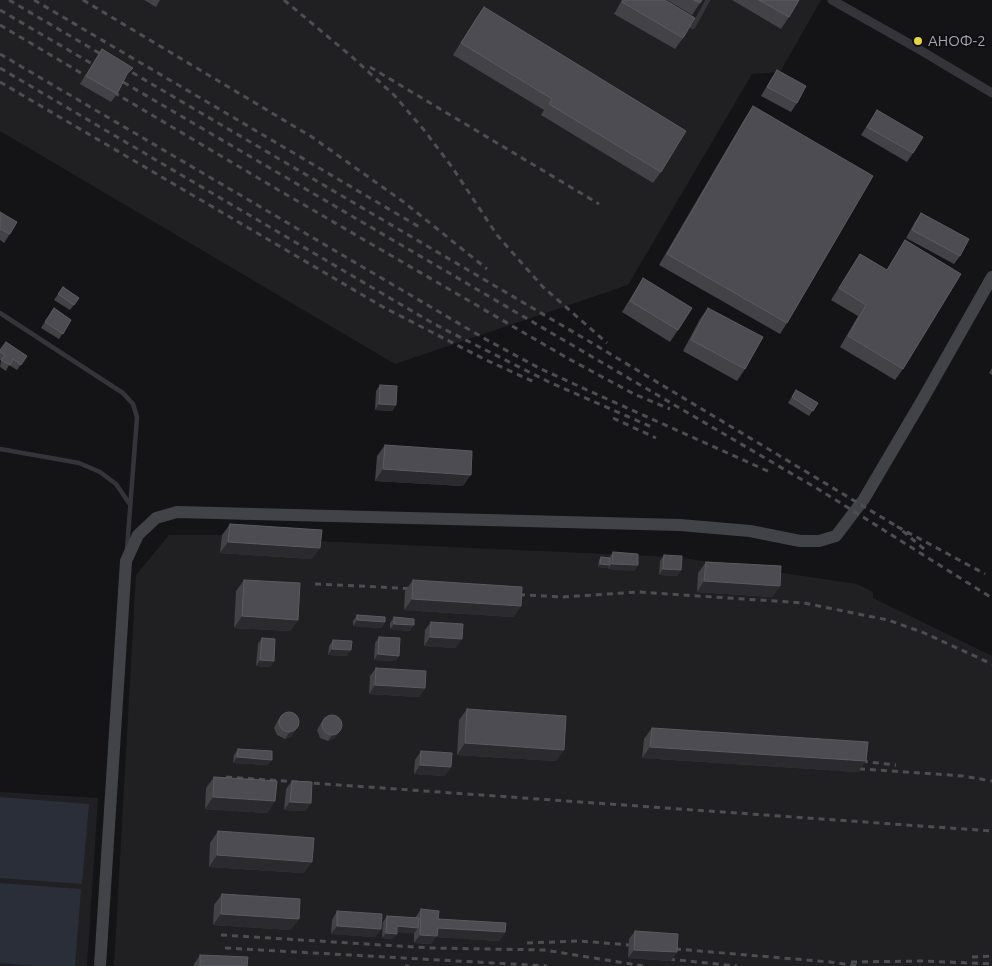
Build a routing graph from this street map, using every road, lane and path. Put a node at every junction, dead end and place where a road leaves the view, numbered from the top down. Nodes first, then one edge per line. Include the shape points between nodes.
1 (708, 0) edge
2 (832, 0) edge
3 (677, 18) edge
4 (992, 93) edge
5 (992, 277) edge
6 (0, 314) edge
7 (0, 449) edge
8 (129, 504) junction
9 (126, 561) junction
10 (100, 966) edge

1 - 3 lane via 693,27
2 - 4 street
5 - 9 street via 864,498 836,536 819,541 800,541 750,530 680,524 177,512 156,518 138,535
6 - 8 lane via 123,393 133,404 137,417
7 - 8 lane via 80,463 116,484
8 - 9 lane
9 - 10 street

